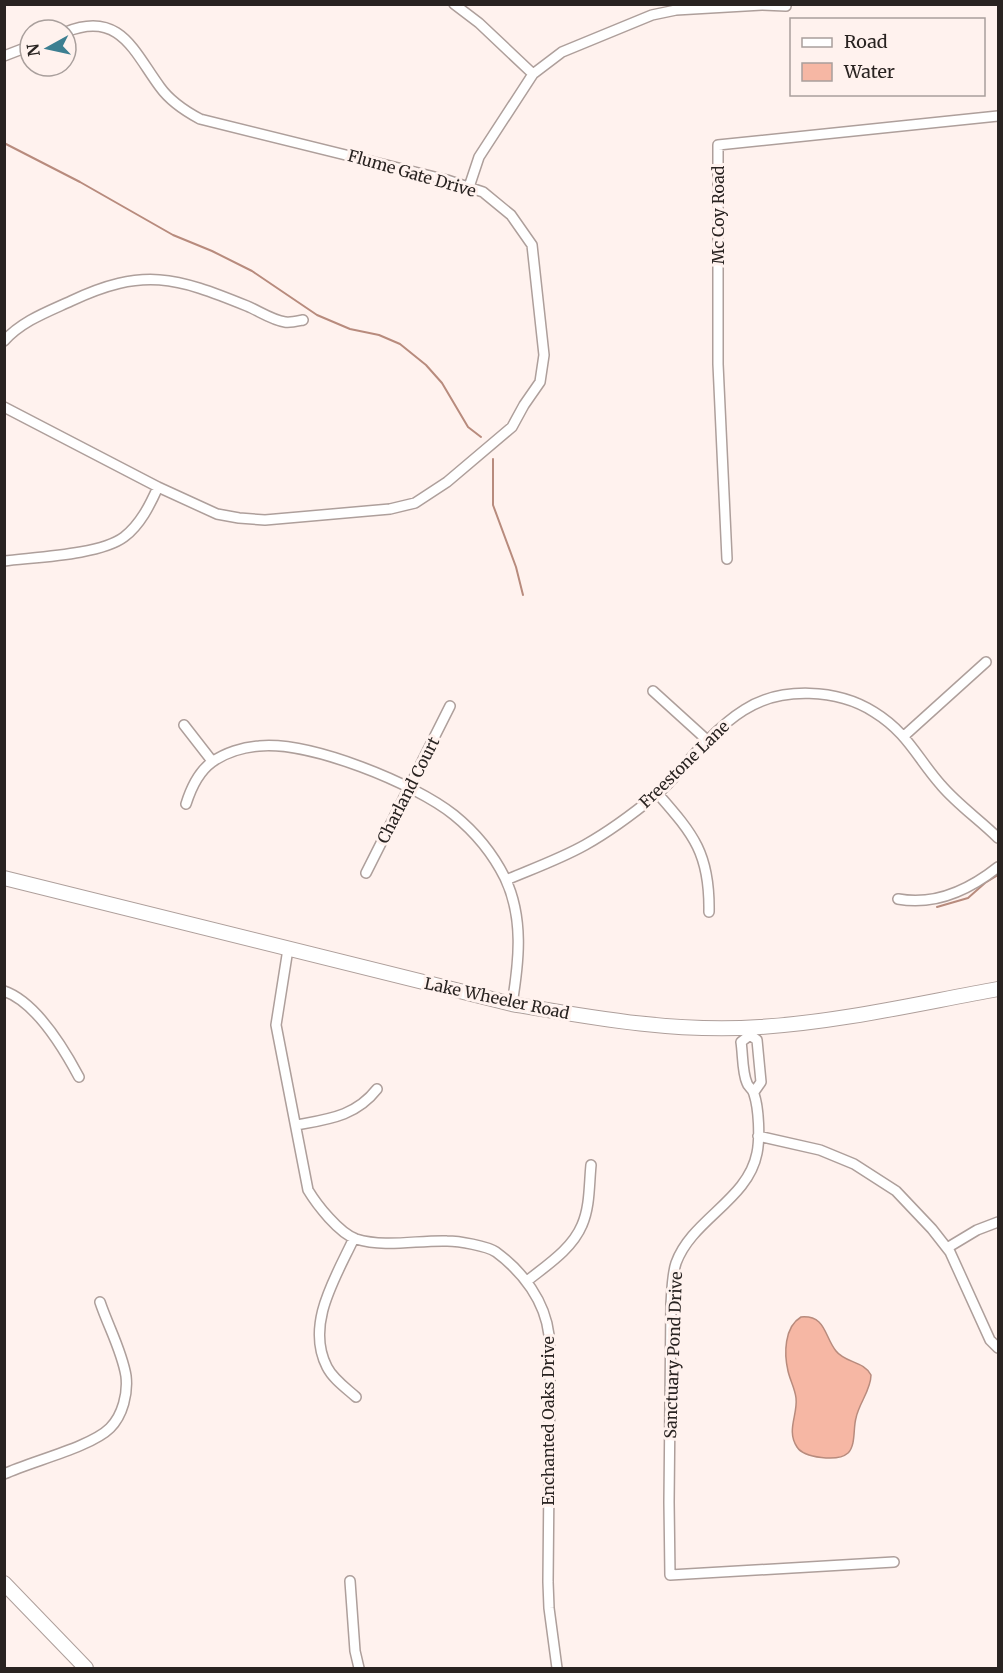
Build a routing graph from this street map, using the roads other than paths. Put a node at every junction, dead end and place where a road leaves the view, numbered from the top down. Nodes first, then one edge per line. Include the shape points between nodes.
1 (454, 4) edge
2 (786, 6) dead end
3 (78, 27) edge
4 (533, 74) junction
5 (999, 116) edge
6 (469, 188) junction
7 (303, 320) dead end
8 (4, 341) edge
9 (4, 407) edge
10 (158, 487) junction
11 (727, 559) dead end
12 (4, 561) edge
13 (986, 662) dead end
14 (654, 691) dead end
15 (450, 706) dead end
16 (184, 725) dead end
17 (904, 736) junction
18 (707, 740) junction
19 (212, 761) junction
20 (410, 787) junction
21 (658, 794) junction
22 (186, 804) dead end
23 (999, 838) edge
24 (999, 867) edge
25 (366, 873) dead end
26 (4, 878) edge
27 (506, 880) junction
28 (898, 899) dead end
29 (709, 912) dead end
30 (288, 949) junction
31 (999, 989) edge
32 (4, 991) edge
33 (512, 1004) junction
34 (749, 1031) junction
35 (79, 1077) dead end
36 (377, 1089) dead end
37 (754, 1092) junction
38 (297, 1125) junction
39 (758, 1136) junction
40 (591, 1165) dead end
41 (999, 1222) edge
42 (354, 1238) junction
43 (947, 1248) junction
44 (527, 1281) junction
45 (100, 1302) dead end
46 (999, 1348) edge
47 (356, 1397) dead end
48 (4, 1473) edge
49 (894, 1562) dead end
50 (350, 1581) dead end
51 (4, 1584) edge
52 (86, 1668) edge
53 (359, 1668) edge
54 (557, 1668) edge

1 - 4 street
2 - 4 street via 676,10 652,15 562,52
3 - 6 street, Flume Gate Drive via 105,28 123,36 161,88 180,108 200,119
4 - 6 street via 479,157
5 - 11 street, Mc Coy Road via 718,145 718,364
6 - 10 street, Flume Gate Drive via 483,192 511,215 532,245 544,355 540,382 512,427 447,482 415,503 390,509 239,519 217,514
7 - 8 street via 286,323 211,291 172,281 127,280 36,317
9 - 10 street, Flume Gate Drive
10 - 12 street via 148,509 123,537 103,547
13 - 17 street
14 - 18 street
15 - 20 street, Charland Court
16 - 19 street
17 - 18 street, Freestone Lane via 875,712 850,700 798,694 779,696 745,709
17 - 23 street, Freestone Lane via 941,785
18 - 21 street, Freestone Lane
19 - 20 street via 243,748 278,746 330,757
19 - 22 street via 197,779
20 - 25 street, Charland Court
20 - 27 street via 465,824
21 - 27 street, Freestone Lane via 584,846
21 - 29 street via 694,837 707,876
24 - 28 street via 954,894 912,902
26 - 30 street, Lake Wheeler Road
27 - 33 street via 519,937
30 - 33 street, Lake Wheeler Road
30 - 38 street via 276,1025
31 - 34 street, Lake Wheeler Road
32 - 35 street via 13,994 46,1025
33 - 34 street, Lake Wheeler Road via 658,1026
34 - 37 street, Sanctuary Pond Drive via 757,1040 761,1082
34 - 37 street, Sanctuary Pond Drive via 741,1042 746,1082
36 - 38 street via 368,1101 341,1116
37 - 39 street, Sanctuary Pond Drive
38 - 42 street via 308,1190 318,1207
39 - 43 street via 820,1150 854,1164 896,1191
39 - 49 street, Sanctuary Pond Drive via 757,1154 740,1188 690,1240 674,1271 670,1575
40 - 44 street via 582,1225 570,1244
41 - 43 street via 976,1230
42 - 44 street, Enchanted Oaks Drive via 384,1243 471,1244 495,1251
42 - 47 street via 319,1323 327,1367
43 - 46 street via 990,1340
44 - 54 street, Enchanted Oaks Drive via 543,1309 549,1334 548,1582
45 - 48 street via 126,1377 120,1413 110,1427 93,1439
50 - 53 street
51 - 52 street

